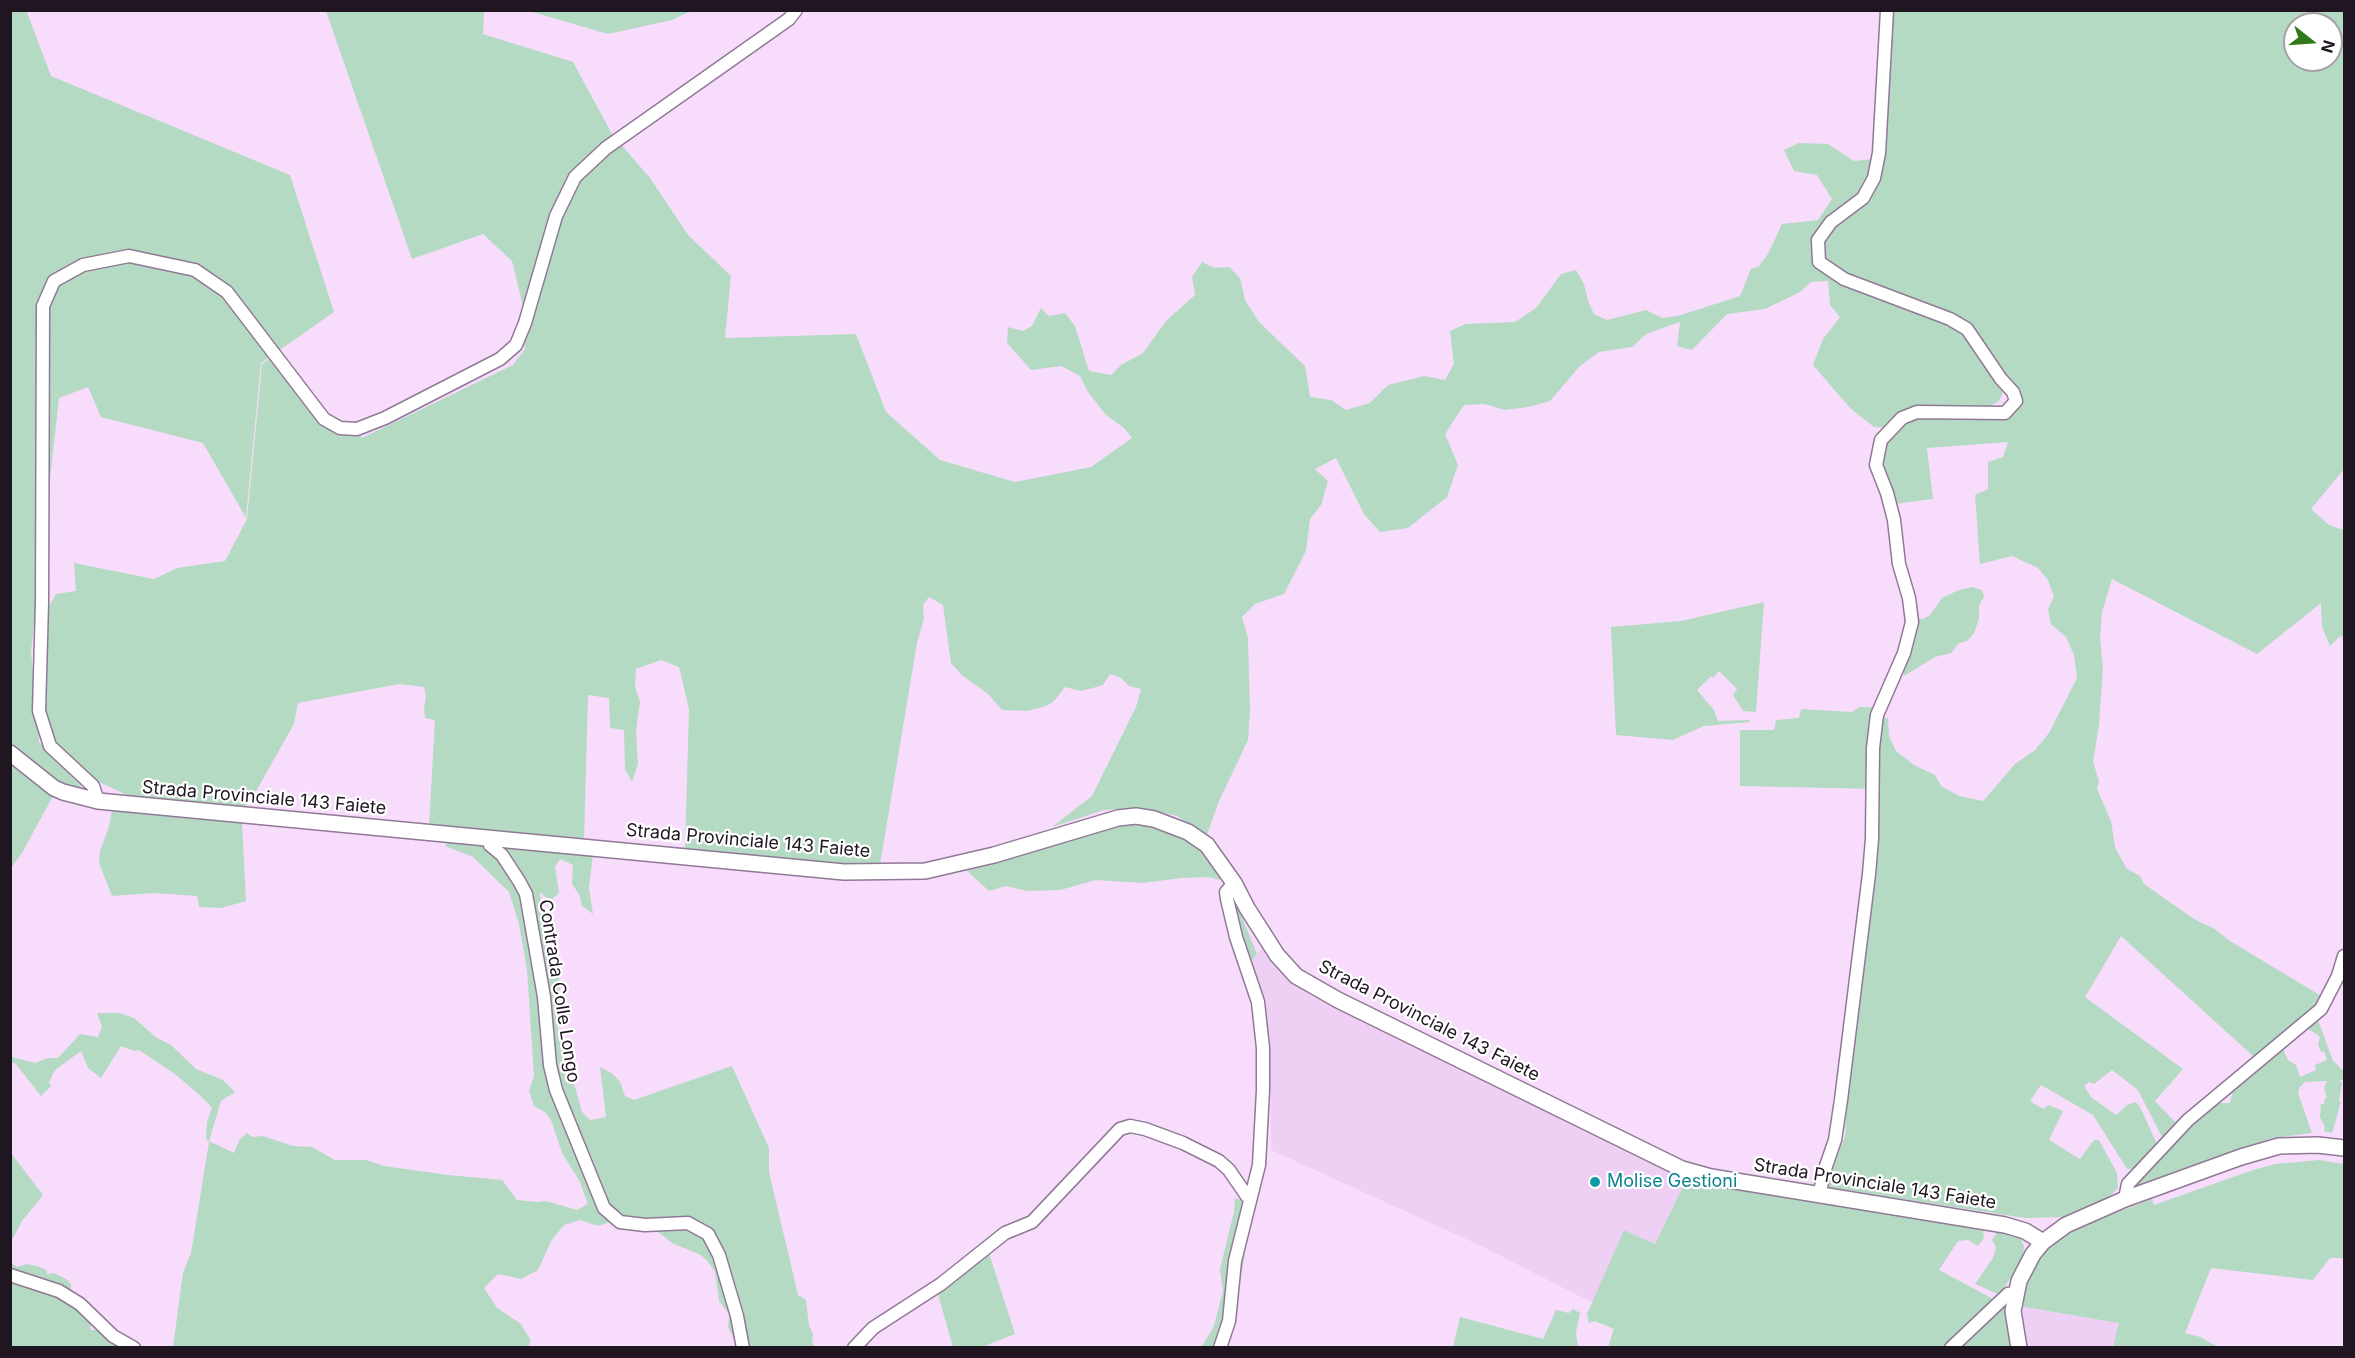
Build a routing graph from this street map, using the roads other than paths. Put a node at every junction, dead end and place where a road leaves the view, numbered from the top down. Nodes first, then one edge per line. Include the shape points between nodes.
1 (796, 10) edge
2 (1887, 10) edge
3 (10, 753) edge
4 (98, 801) junction
5 (488, 838) junction
6 (1234, 883) junction
7 (2344, 956) edge
8 (2344, 1148) edge
9 (1819, 1195) junction
10 (1250, 1199) junction
11 (2125, 1199) junction
12 (2043, 1242) junction
13 (10, 1275) edge
14 (2015, 1293) junction
15 (134, 1347) edge
16 (743, 1347) edge
17 (854, 1347) edge
18 (1220, 1347) edge
19 (1951, 1347) edge
20 (2019, 1347) edge

1 - 4 street via 789,19 606,148 575,177 556,216 516,345 500,359 357,429 340,428 324,419 227,292 195,270 129,256 83,264 54,281 43,306 39,711 50,746 93,786
2 - 9 street via 1879,153 1874,178 1863,198 1831,222 1818,240 1819,262 1844,279 1950,319 1966,330 2016,401 2005,412 1917,412 1902,418 1881,440 1876,465 1894,519 1912,622 1904,653 1876,716 1869,874 1835,1140
3 - 4 main road, Strada Provinciale 143 Faiete via 54,788
4 - 5 main road, Strada Provinciale 143 Faiete
5 - 6 main road, Strada Provinciale 143 Faiete via 844,872 926,872 1118,818 1145,817 1171,824 1207,845
5 - 16 street, Contrada Colle Longo via 525,894 556,1090 604,1208 620,1222 688,1223 708,1234 719,1255
6 - 9 main road, Strada Provinciale 143 Faiete via 1281,961 1296,976 1338,1000 1682,1169
6 - 10 street via 1226,892 1229,913 1258,1002 1263,1048 1261,1147
7 - 11 street via 2321,1009 2188,1120 2128,1184
8 - 11 main road via 2279,1146
9 - 12 main road, Strada Provinciale 143 Faiete via 2005,1226 2025,1231
10 - 17 street via 1219,1161 1145,1129 1120,1129 1032,1222 1005,1233 941,1284 873,1328
10 - 18 street via 1235,1260 1229,1321
11 - 12 main road via 2066,1225
12 - 14 main road via 2024,1270
13 - 15 street via 59,1291 80,1304 112,1336
14 - 19 street via 2008,1294
14 - 20 main road via 2014,1323

